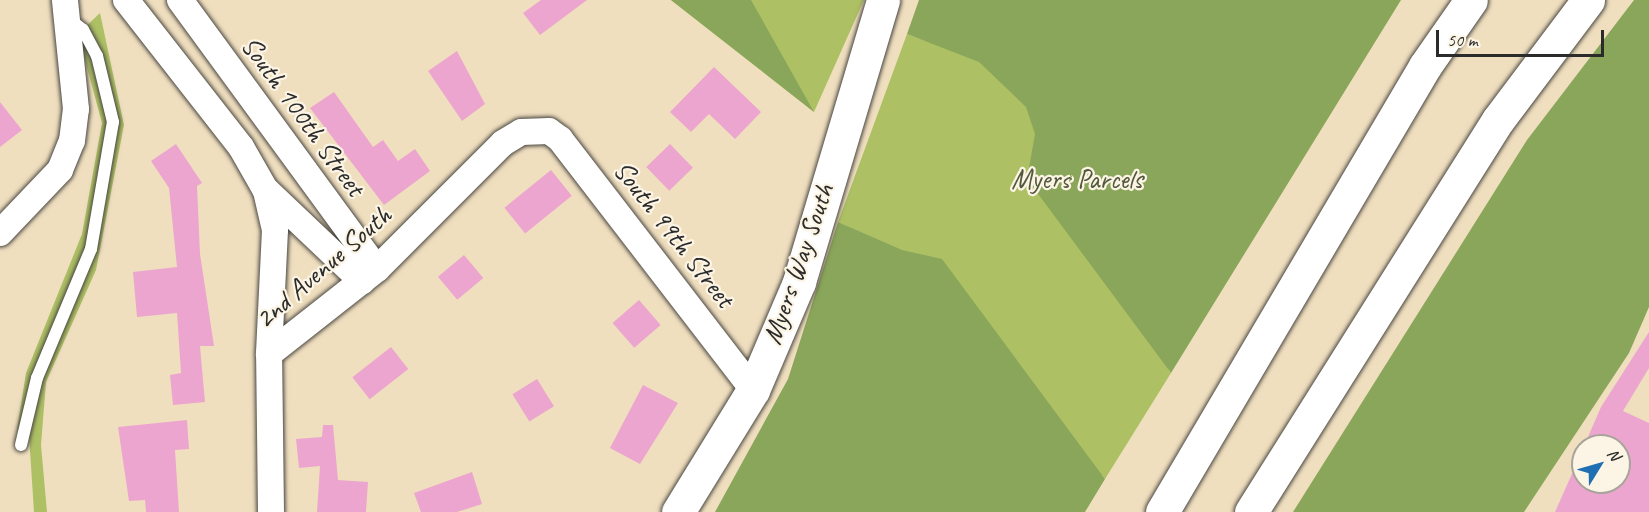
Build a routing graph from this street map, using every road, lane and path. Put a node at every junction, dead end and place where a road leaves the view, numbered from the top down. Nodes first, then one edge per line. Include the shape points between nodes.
1 (126, 0) edge
2 (180, 0) edge
3 (883, 0) edge
4 (1471, 0) edge
5 (1588, 0) edge
6 (66, 8) edge
7 (537, 130) joint
8 (265, 189) junction
9 (0, 233) edge
10 (369, 275) junction
11 (269, 354) junction
12 (753, 390) junction
13 (21, 445) dead end
14 (270, 512) edge
15 (678, 512) edge
16 (1162, 512) edge
17 (1251, 512) edge

1 - 8 street via 241,147
2 - 10 street, South 100th Street
3 - 12 main road, Myers Way South via 798,282
4 - 16 main road via 1425,66
5 - 17 main road via 1498,120
6 - 9 street via 76,109 72,141 55,176
6 - 13 lane via 97,56 113,122 91,249 37,378
7 - 10 street, 2nd Avenue South via 503,143
7 - 12 street, South 99th Street via 560,139
8 - 10 street
8 - 11 street via 275,230
10 - 11 street, 2nd Avenue South
11 - 14 street, 2nd Avenue South
12 - 15 main road, Myers Way South

